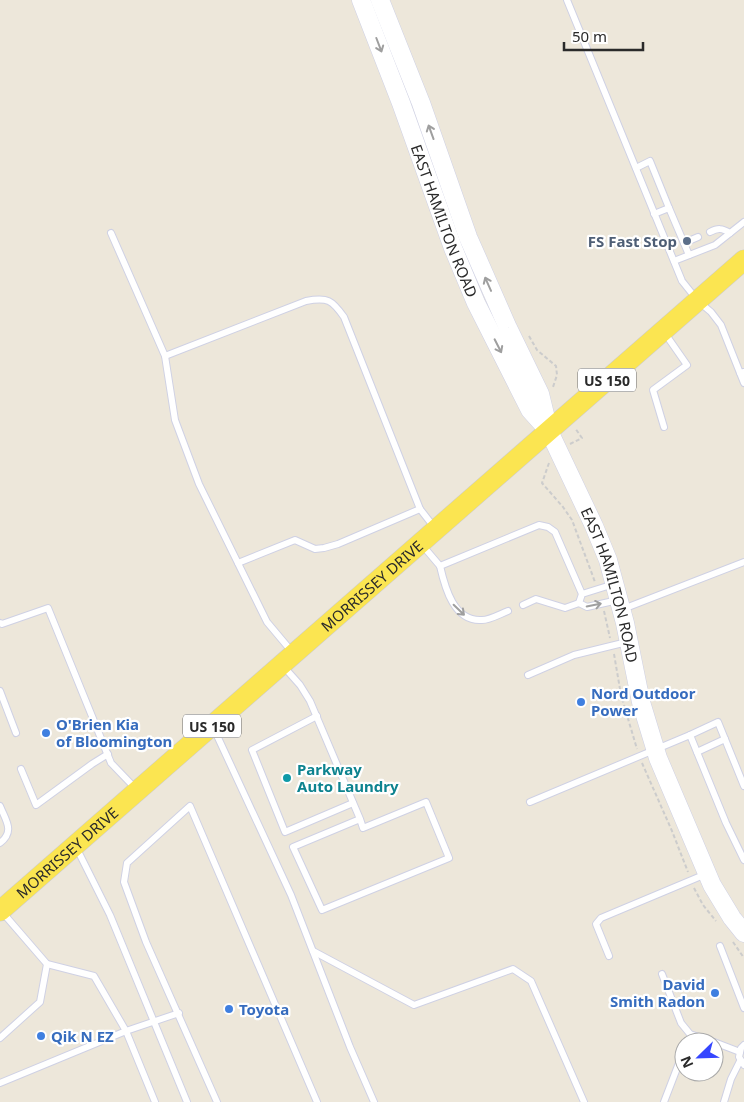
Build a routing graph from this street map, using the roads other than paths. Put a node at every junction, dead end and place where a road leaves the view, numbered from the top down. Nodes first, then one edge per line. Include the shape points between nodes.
1 (361, 0) edge
2 (380, 0) edge
3 (567, 0) edge
4 (636, 168) junction
5 (669, 208) junction
6 (654, 214) junction
7 (744, 222) edge
8 (710, 232) dead end
9 (111, 233) dead end
10 (730, 233) junction
11 (698, 237) dead end
12 (684, 243) junction
13 (689, 255) junction
14 (744, 260) edge
15 (674, 261) junction
16 (698, 301) junction
17 (663, 331) junction
18 (165, 356) junction
19 (742, 373) edge
20 (744, 383) edge
21 (664, 427) dead end
22 (549, 431) junction
23 (420, 508) junction
24 (436, 530) junction
25 (420, 543) junction
26 (744, 562) edge
27 (238, 563) junction
28 (440, 566) junction
29 (582, 594) junction
30 (619, 597) junction
31 (578, 603) junction
32 (523, 604) dead end
33 (508, 611) dead end
34 (1, 624) edge
35 (628, 642) junction
36 (288, 659) junction
37 (528, 675) dead end
38 (0, 691) edge
39 (317, 716) junction
40 (212, 725) junction
41 (16, 733) dead end
42 (690, 734) junction
43 (725, 740) junction
44 (655, 749) junction
45 (697, 752) junction
46 (108, 754) junction
47 (20, 769) dead end
48 (744, 786) edge
49 (137, 791) junction
50 (530, 802) dead end
51 (353, 803) junction
52 (0, 806) edge
53 (360, 818) junction
54 (0, 843) edge
55 (75, 845) junction
56 (744, 860) edge
57 (707, 874) junction
58 (0, 910) edge
59 (744, 933) edge
60 (720, 946) dead end
61 (313, 951) junction
62 (609, 956) dead end
63 (47, 964) junction
64 (662, 974) dead end
65 (744, 1008) edge
66 (179, 1013) junction
67 (154, 1022) junction
68 (126, 1031) junction
69 (688, 1032) edge
70 (0, 1038) edge
71 (744, 1045) edge
72 (724, 1046) edge
73 (740, 1052) junction
74 (742, 1063) edge
75 (674, 1076) edge
76 (0, 1084) edge
77 (155, 1102) edge
78 (187, 1102) edge
79 (217, 1102) edge
80 (317, 1102) edge
81 (374, 1102) edge
82 (584, 1102) edge
83 (664, 1102) edge
84 (724, 1102) edge

1 -> 22 main road, EAST HAMILTON ROAD via 476,303 530,410
22 -> 2 main road, EAST HAMILTON ROAD via 540,394 468,237 421,103
3 - 4 lane
4 - 5 lane via 650,161
4 - 6 lane
5 - 6 lane
5 - 12 lane
6 - 15 lane
7 - 10 lane
8 - 10 lane via 718,228
9 - 18 lane
10 - 13 lane via 715,245
11 - 12 lane
12 - 13 lane
13 - 15 lane
14 - 16 main road, MORRISSEY DRIVE / US 150
15 - 16 lane via 682,281
16 - 17 main road, MORRISSEY DRIVE / US 150
16 - 19 lane via 721,324
17 - 21 lane via 687,365 653,390
17 - 22 main road, MORRISSEY DRIVE / US 150
18 - 23 lane via 306,301 316,299 334,303 344,317
18 - 27 lane via 175,420 199,484
19 - 20 lane
22 - 24 main road, MORRISSEY DRIVE / US 150
22 - 30 main road, EAST HAMILTON ROAD via 594,526
23 - 24 lane
23 - 27 lane via 338,544 315,549 295,540
24 - 25 main road, MORRISSEY DRIVE / US 150
25 - 28 lane
25 - 36 main road, MORRISSEY DRIVE / US 150
26 - 30 lane
27 - 36 lane
28 - 29 lane via 540,525 555,532
28 -> 33 lane via 453,604 468,618 483,621
29 - 30 lane
29 - 31 lane
31 -> 30 lane via 587,607
30 - 35 main road, EAST HAMILTON ROAD
31 - 32 lane via 565,608 536,599
34 - 46 lane via 48,608
35 - 37 lane via 574,655
35 - 44 main road, EAST HAMILTON ROAD
36 - 39 lane
36 - 40 main road, MORRISSEY DRIVE / US 150
38 - 41 lane
39 - 51 lane
39 - 51 lane via 252,750 285,832
40 - 49 main road, MORRISSEY DRIVE / US 150
40 - 61 lane via 291,895
42 - 43 lane via 718,722
42 - 44 lane
42 - 45 lane
43 - 45 lane
43 - 48 lane
44 - 50 lane
44 - 57 main road, EAST HAMILTON ROAD
45 - 56 lane
46 - 47 lane via 36,805
46 - 49 lane via 111,763
49 - 55 main road, MORRISSEY DRIVE / US 150
51 - 53 lane
52 - 54 lane via 9,827 6,838
53 - 53 lane via 293,847 322,910 449,858 426,802 363,828
55 - 58 main road, MORRISSEY DRIVE / US 150
55 - 67 lane via 110,915
57 - 59 main road, EAST HAMILTON ROAD via 719,898
57 - 62 lane via 601,918 596,924
58 - 63 lane
60 - 65 lane
61 - 81 lane
61 - 82 lane via 414,1005 513,969 531,981
63 - 68 lane via 94,976
63 - 70 lane via 40,1002
64 - 69 lane via 681,1023
66 - 67 lane
66 - 79 lane
66 - 80 lane via 146,942 124,882 127,863 190,806
67 - 68 lane
67 - 78 lane
68 - 76 lane
68 - 77 lane
71 - 73 lane
72 - 73 lane
73 - 74 lane
74 - 84 lane via 731,1079
75 - 83 lane

